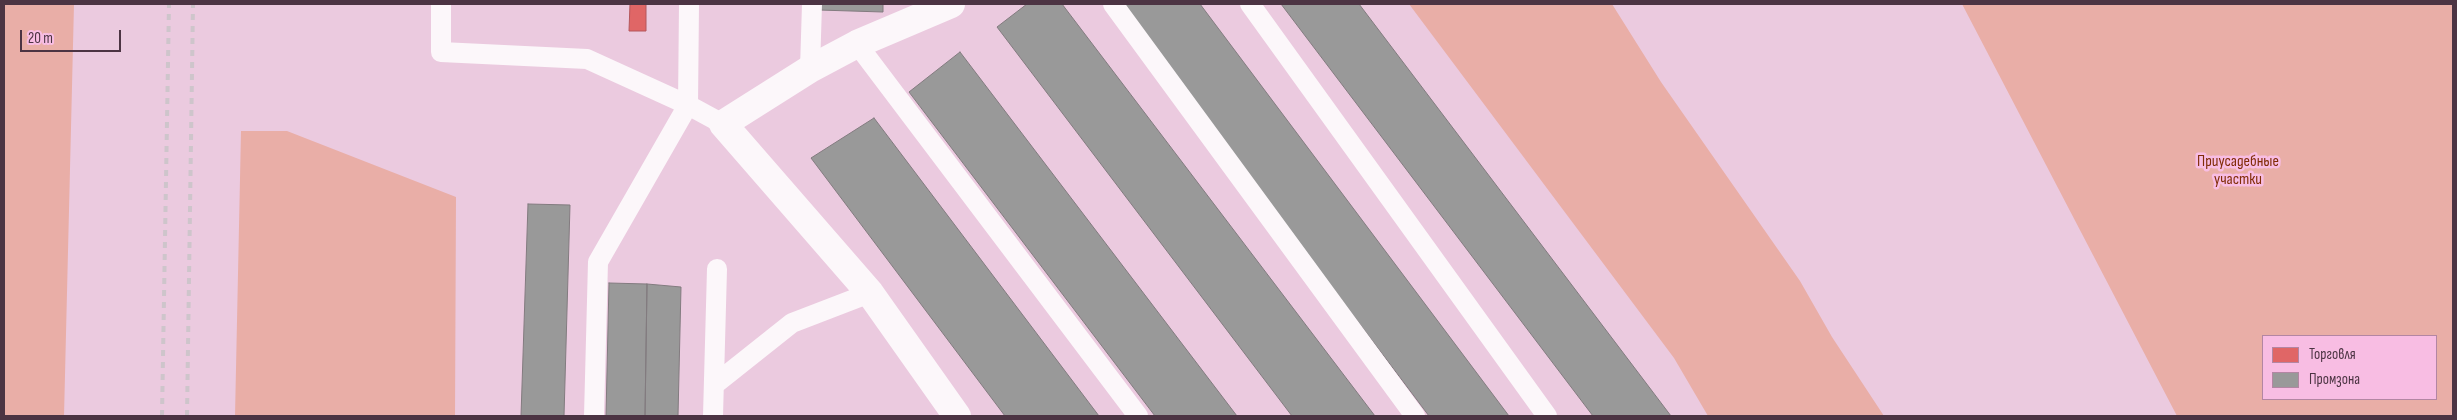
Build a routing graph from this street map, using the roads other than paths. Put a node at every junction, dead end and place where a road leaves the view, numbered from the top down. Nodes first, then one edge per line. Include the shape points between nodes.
1 (441, 4) edge
2 (689, 4) edge
3 (812, 4) edge
4 (951, 4) edge
5 (1113, 4) edge
6 (1250, 4) edge
7 (922, 10) edge
8 (857, 44) junction
9 (810, 70) junction
10 (688, 105) junction
11 (723, 124) junction
12 (717, 269) dead end
13 (870, 293) junction
14 (714, 385) junction
15 (594, 416) edge
16 (713, 416) edge
17 (957, 416) edge
18 (1138, 416) edge
19 (1415, 416) edge
20 (1547, 416) edge

1 - 10 lane via 440,52 587,59
2 - 10 lane
3 - 9 lane
4 - 7 street
5 - 19 lane
6 - 20 lane
7 - 8 street
8 - 9 street
8 - 18 lane
9 - 11 street
10 - 11 lane
10 - 15 lane via 598,262
11 - 13 street
12 - 14 lane
13 - 14 lane via 792,323
13 - 17 street
14 - 16 lane

